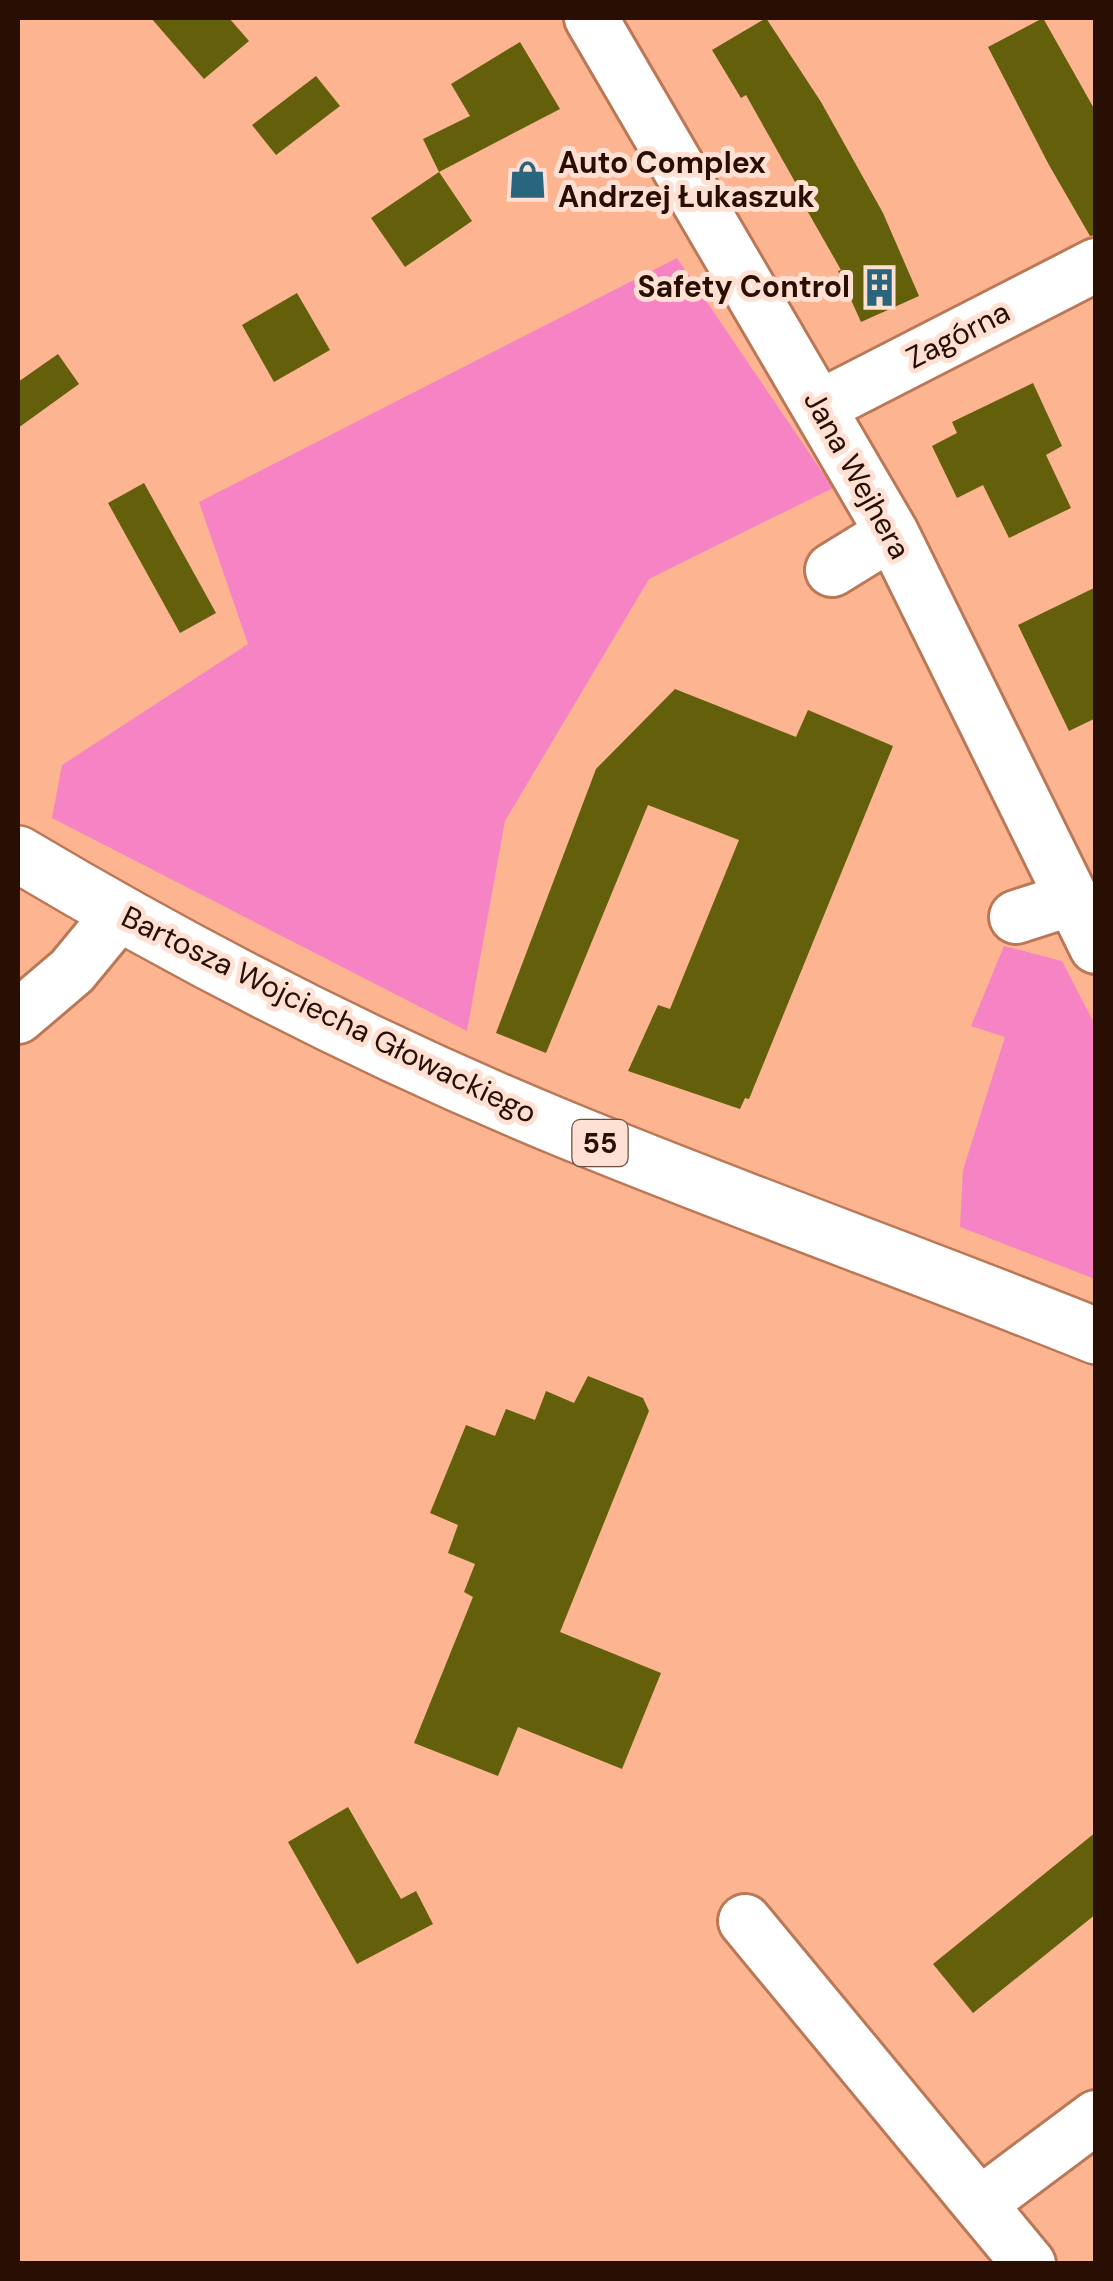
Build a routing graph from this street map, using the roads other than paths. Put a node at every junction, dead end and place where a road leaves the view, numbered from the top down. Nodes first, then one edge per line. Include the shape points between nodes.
1 (591, 18) edge
2 (1096, 264) edge
3 (821, 406) junction
4 (892, 533) junction
5 (832, 570) dead end
6 (18, 854) edge
7 (1069, 900) junction
8 (119, 914) junction
9 (1016, 917) dead end
10 (1096, 947) edge
11 (18, 1017) edge
12 (1096, 1336) edge
13 (745, 1921) dead end
14 (1096, 2117) edge
15 (981, 2204) junction
16 (1029, 2264) edge

1 - 3 street, Jana Wejhera
2 - 3 street, Zagórna
3 - 4 street, Jana Wejhera
4 - 5 street
4 - 7 street, Jana Wejhera
6 - 8 main road, Bartosza Wojciecha Głowackiego / 55
7 - 9 street
7 - 10 street, Jana Wejhera
8 - 11 street via 72,971
8 - 12 main road, Bartosza Wojciecha Głowackiego / 55 via 397,1056 558,1126
13 - 15 street
14 - 15 street
15 - 16 street

